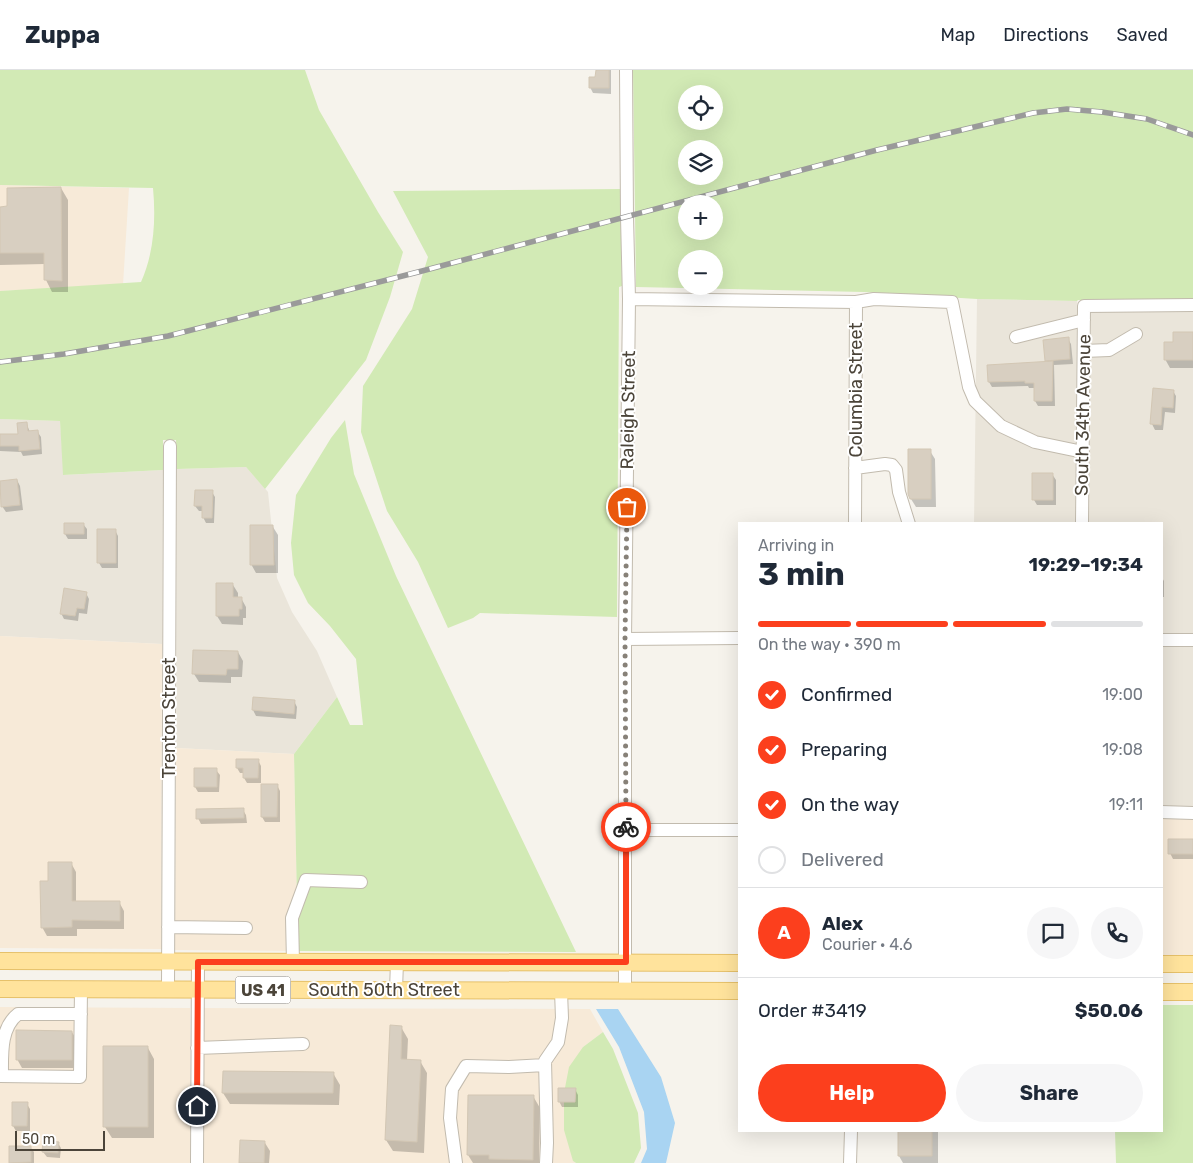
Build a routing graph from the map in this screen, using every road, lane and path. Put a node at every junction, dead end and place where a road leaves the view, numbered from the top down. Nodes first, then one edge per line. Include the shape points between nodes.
1 (626, 70) edge
2 (630, 299) junction
3 (856, 302) junction
4 (1193, 305) edge
5 (1084, 320) junction
6 (1136, 334) dead end
7 (1016, 337) dead end
8 (1084, 351) junction
9 (170, 446) dead end
10 (1083, 452) junction
11 (856, 468) junction
12 (855, 522) edge
13 (907, 522) edge
14 (1082, 522) edge
15 (738, 638) edge
16 (625, 639) junction
17 (1163, 640) edge
18 (1193, 640) edge
19 (1163, 812) edge
20 (1193, 813) edge
21 (626, 830) junction
22 (738, 830) edge
23 (362, 882) dead end
24 (168, 927) junction
25 (246, 928) dead end
26 (0, 961) edge
27 (168, 961) junction
28 (198, 962) junction
29 (293, 962) junction
30 (397, 962) junction
31 (626, 962) junction
32 (738, 963) edge
33 (1163, 964) edge
34 (1193, 964) edge
35 (0, 989) edge
36 (81, 989) junction
37 (168, 990) junction
38 (197, 990) junction
39 (396, 990) junction
40 (561, 991) junction
41 (625, 991) junction
42 (738, 991) edge
43 (1163, 992) edge
44 (1193, 992) edge
45 (81, 1014) junction
46 (1, 1044) edge
47 (303, 1044) dead end
48 (197, 1048) junction
49 (546, 1065) junction
50 (1, 1076) edge
51 (850, 1132) edge
52 (197, 1163) edge
53 (456, 1163) edge
54 (546, 1163) edge
55 (850, 1163) edge

1 - 2 street, Raleigh Street
2 - 3 street, Columbia Street
2 - 16 street, Raleigh Street
3 - 10 street via 874,299 952,302 969,387 975,401 1001,426 1035,442
3 - 11 street, Columbia Street
4 - 5 street, South 34th Avenue via 1084,306
5 - 7 street
5 - 8 street, South 34th Avenue
6 - 8 street via 1109,350
8 - 10 street, South 34th Avenue
9 - 24 street, Trenton Street
10 - 14 street, South 34th Avenue
11 - 12 street, Columbia Street
11 - 13 street via 892,465 896,470
15 - 16 street
16 - 21 street, Raleigh Street
17 - 18 street
19 - 20 street
21 - 22 street
21 - 31 street, Raleigh Street
23 - 29 street via 306,880 292,918
24 - 25 street
24 - 27 street, Trenton Street
26 - 27 main road, South 50th Street / US 41
27 - 28 main road, South 50th Street / US 41
27 - 37 street, Trenton Street
28 - 29 main road, South 50th Street / US 41
28 - 38 street
29 - 30 main road, South 50th Street / US 41
30 - 31 main road, South 50th Street / US 41
30 - 39 street
31 - 32 main road, South 50th Street / US 41
31 - 41 street, Raleigh Street
33 - 34 main road
35 - 36 main road, South 50th Street / US 41
36 - 37 main road, South 50th Street / US 41
36 - 45 street
37 - 38 main road, South 50th Street / US 41
38 - 39 main road, South 50th Street / US 41
38 - 48 street
39 - 40 main road, South 50th Street / US 41
40 - 41 main road, South 50th Street / US 41
40 - 49 street via 562,1018 558,1042 545,1061
41 - 42 main road, South 50th Street / US 41
43 - 44 main road
45 - 46 street via 18,1014 9,1024
45 - 50 street via 80,1077
46 - 50 street
47 - 48 street
48 - 52 street
49 - 53 street via 466,1066 452,1089 450,1118
49 - 54 street
51 - 55 street

